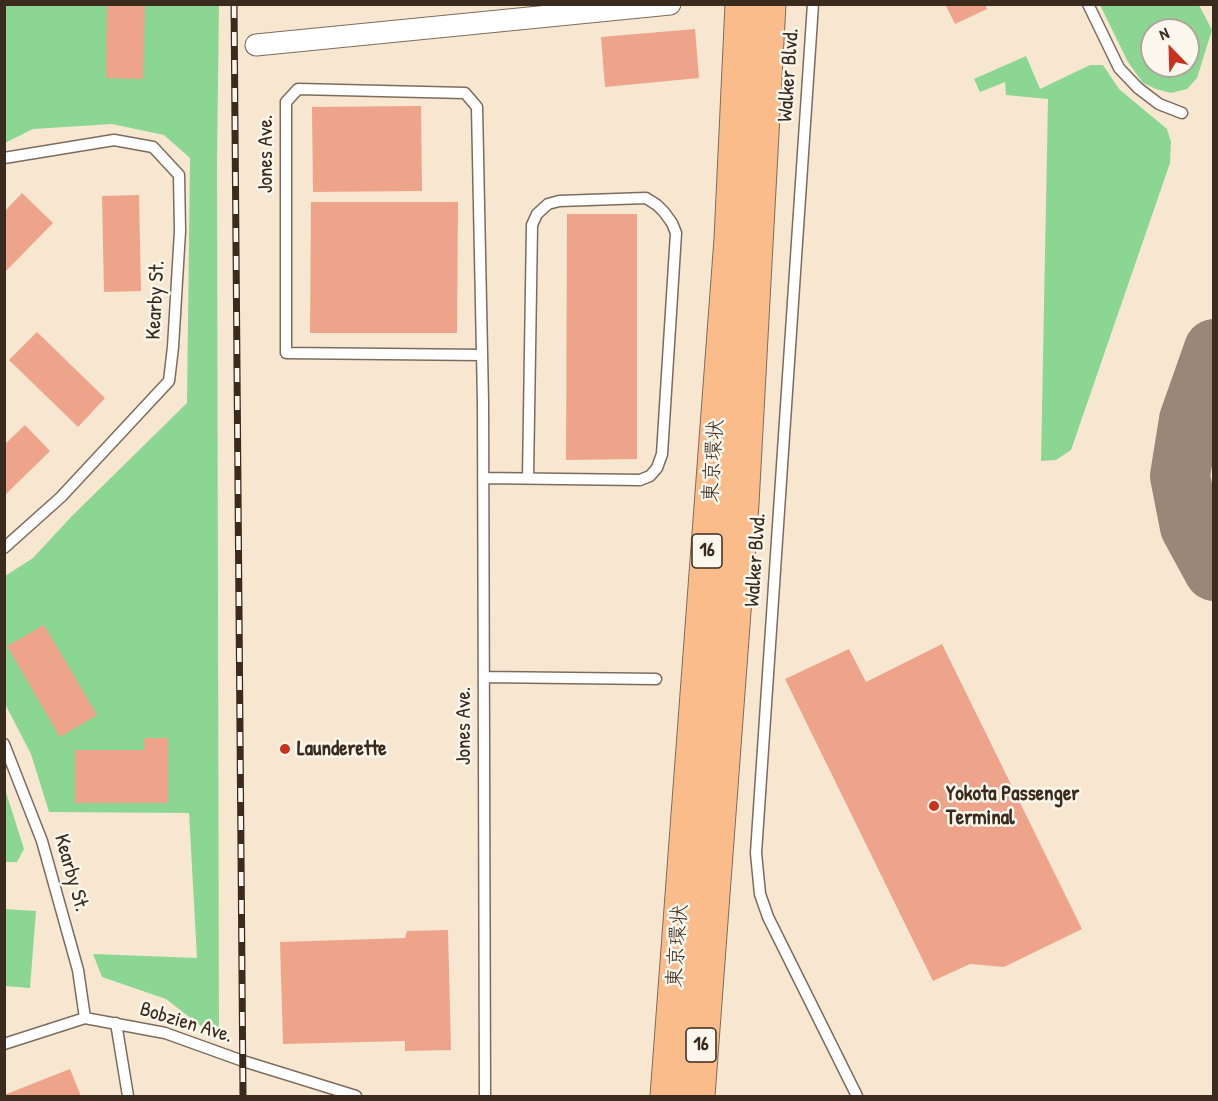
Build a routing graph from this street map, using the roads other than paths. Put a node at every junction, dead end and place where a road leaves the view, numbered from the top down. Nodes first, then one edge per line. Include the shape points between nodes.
1 (670, 4) edge
2 (742, 4) edge
3 (769, 4) edge
4 (813, 4) edge
5 (1088, 4) edge
6 (256, 45) dead end
7 (1182, 113) dead end
8 (4, 158) edge
9 (482, 355) junction
10 (483, 478) junction
11 (528, 478) junction
12 (4, 548) edge
13 (484, 677) junction
14 (656, 679) dead end
15 (4, 744) edge
16 (85, 1018) junction
17 (116, 1023) junction
18 (4, 1044) edge
19 (128, 1096) edge
20 (356, 1096) edge
21 (485, 1096) edge
22 (667, 1096) edge
23 (698, 1096) edge
24 (856, 1096) edge

1 - 6 street
2 - 22 highway, 東京環状 / 16 via 731,239
3 - 23 highway, 東京環状 / 16 via 742,504
4 - 24 lane, Walker Blvd. via 756,853 760,894 768,917
5 - 7 lane via 1119,68 1159,104
8 - 12 lane, Kearby St. via 114,140 153,147 179,175 180,231 169,381 61,496
9 - 9 lane, Jones Ave. via 477,107 465,93 298,89 286,102 286,353
9 - 10 lane, Jones Ave.
10 - 11 lane
10 - 13 lane, Jones Ave.
11 - 11 lane via 640,480 650,476 662,454 676,233 664,212 646,198 559,201 542,209 532,225
13 - 14 lane
13 - 21 lane, Jones Ave.
15 - 16 lane, Kearby St. via 42,841 78,970
16 - 17 lane, Bobzien Ave.
16 - 18 lane, Bobzien Ave.
17 - 19 lane
17 - 20 lane, Bobzien Ave. via 165,1033

